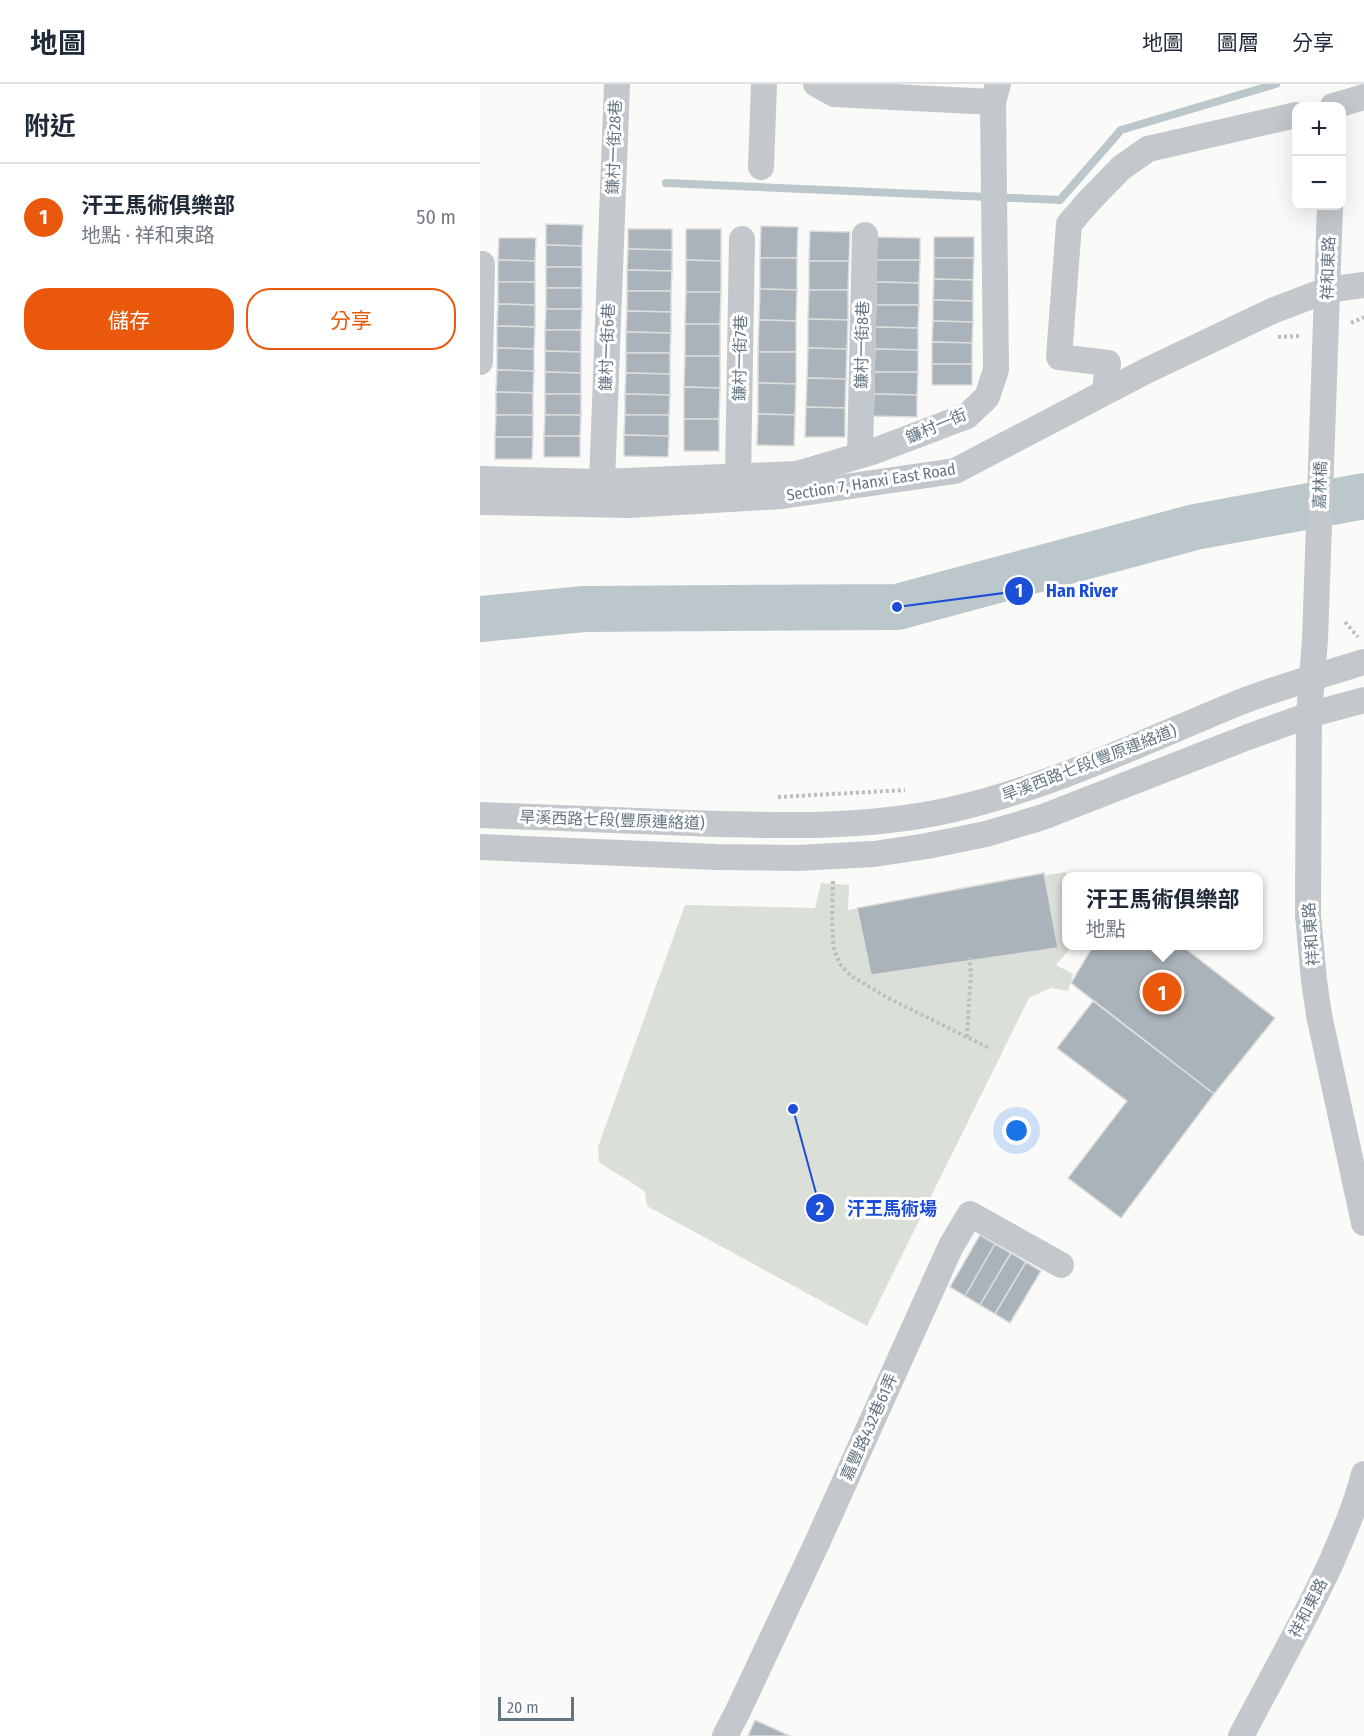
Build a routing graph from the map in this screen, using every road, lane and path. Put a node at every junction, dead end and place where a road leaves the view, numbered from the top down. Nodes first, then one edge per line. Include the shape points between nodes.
1 (617, 84) edge
2 (764, 84) edge
3 (816, 84) edge
4 (1335, 84) edge
5 (995, 93) edge
6 (1364, 97) edge
7 (1334, 102) edge
8 (1346, 102) edge
9 (1292, 116) edge
10 (761, 166) dead end
11 (1330, 210) edge
12 (612, 211) joint
13 (865, 235) dead end
14 (742, 239) dead end
15 (483, 264) dead end
16 (1364, 285) edge
17 (1327, 290) junction
18 (1326, 330) joint
19 (480, 362) edge
20 (1105, 392) junction
21 (860, 455) junction
22 (738, 476) junction
23 (480, 479) edge
24 (602, 482) junction
25 (480, 502) edge
26 (1345, 622) dead end
27 (1364, 639) edge
28 (1314, 640) joint
29 (1364, 662) edge
30 (1311, 678) junction
31 (1364, 700) edge
32 (1309, 715) junction
33 (913, 789) dead end
34 (768, 798) dead end
35 (480, 815) edge
36 (480, 847) edge
37 (833, 877) dead end
38 (969, 957) dead end
39 (967, 1037) junction
40 (989, 1048) dead end
41 (1364, 1223) edge
42 (1062, 1265) dead end
43 (1364, 1474) edge
44 (725, 1736) edge
45 (1241, 1736) edge

1 - 12 street, 鎌村一街28巷
2 - 10 street
3 - 5 street, 鐮村一街 via 834,94
4 - 7 street
5 - 21 street, 鐮村一街 via 996,370 987,397 967,417
6 - 8 street
9 - 20 street via 1148,149 1121,168 1070,224 1059,357 1108,363
11 - 17 street, 祥和東路
12 - 24 street, 鎌村一街6巷
13 - 21 street, 鎌村一街8巷
14 - 22 street, 鎌村一街7巷
15 - 19 street
16 - 17 street, Section 7, Hanxi East Road
17 - 18 street, 祥和東路
17 - 20 street, Section 7, Hanxi East Road via 1272,311
18 - 28 street, 嘉林橋
20 - 25 street, Section 7, Hanxi East Road via 956,471 782,496 629,505
21 - 22 street, 鐮村一街 via 797,474
22 - 24 street, 鐮村一街
23 - 24 street, 鐮村一街
26 - 27 path
28 - 30 street, 祥和東路
29 - 30 street, 旱溪西路七段(豐原連絡道)
30 - 32 street, 祥和東路
30 - 35 street, 旱溪西路七段(豐原連絡道) via 1239,703 1056,779 918,817 792,826
31 - 32 street, 旱溪西路七段(豐原連絡道)
32 - 36 street, 旱溪西路七段(豐原連絡道) via 1043,818 927,846 873,854 797,858
32 - 41 street, 祥和東路 via 1308,915 1314,980
33 - 34 path
37 - 39 path via 832,927 840,964 851,976 888,998
38 - 39 path
39 - 40 path
42 - 44 street, 嘉豐路432巷61弄 via 970,1214 951,1246
43 - 45 street, 祥和東路 via 1346,1528 1317,1593

